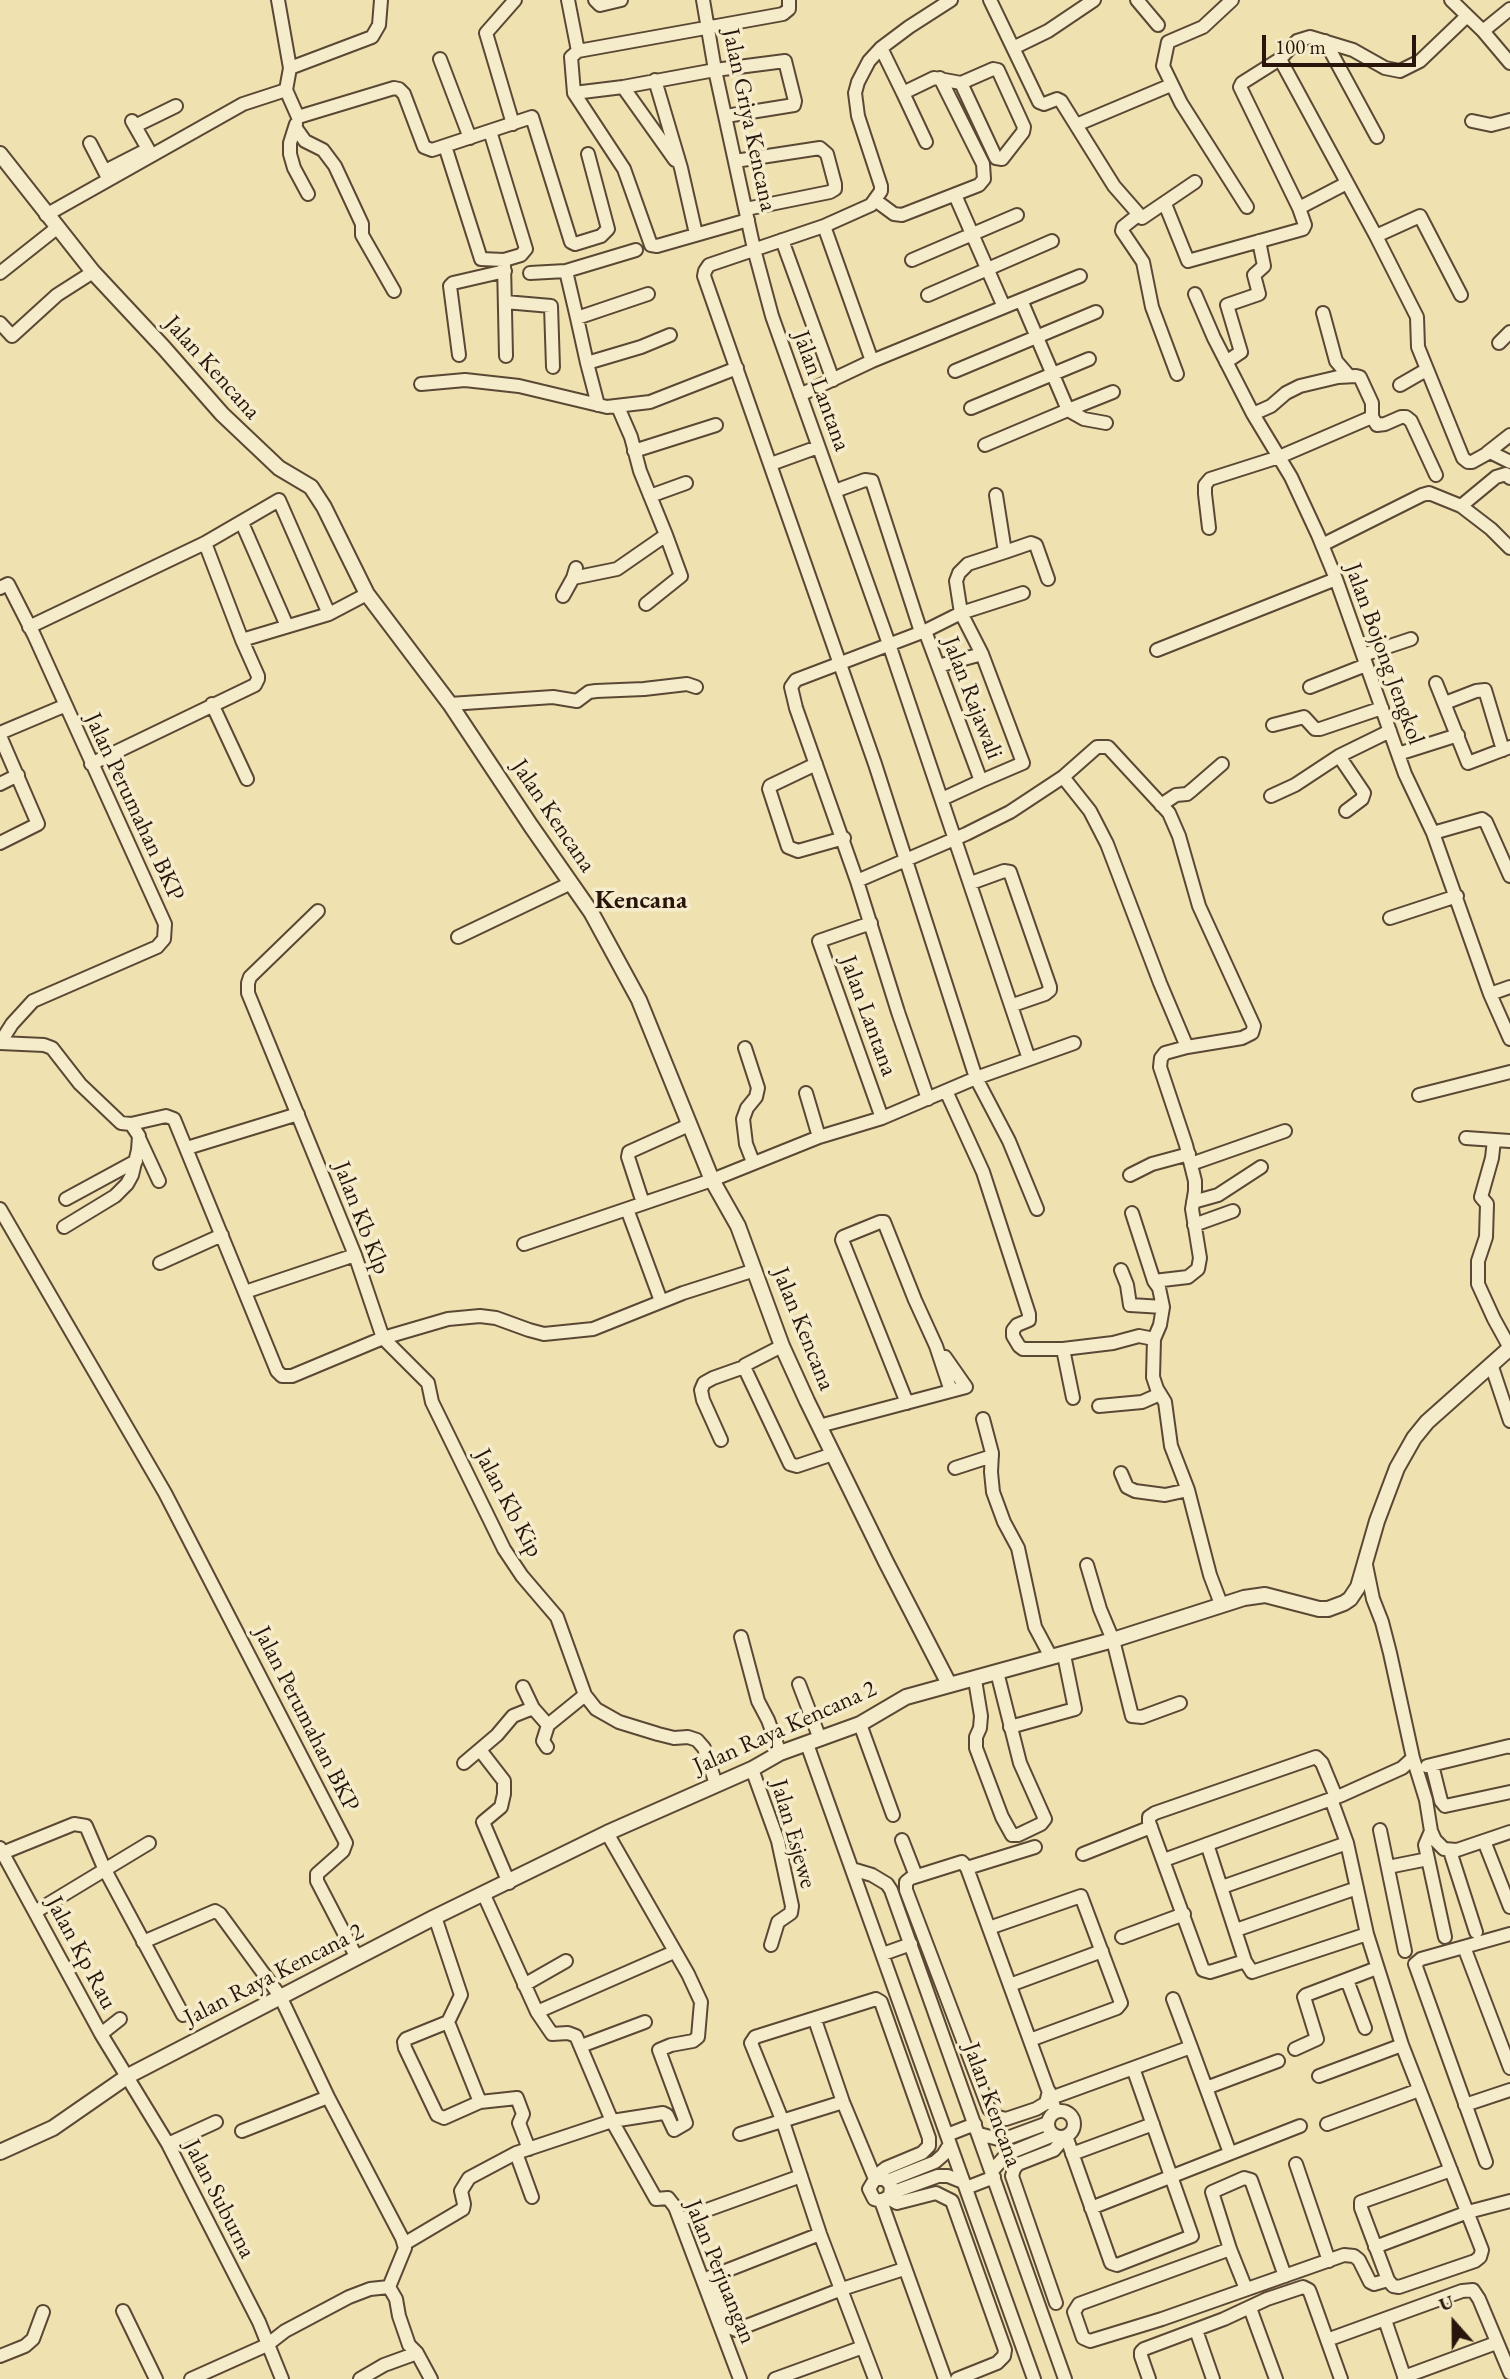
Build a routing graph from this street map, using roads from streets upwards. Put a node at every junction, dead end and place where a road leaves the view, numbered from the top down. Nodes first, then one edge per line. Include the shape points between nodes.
1 (278, 0) edge
2 (381, 0) edge
3 (515, 0) edge
4 (568, 0) edge
5 (595, 0) edge
6 (621, 0) edge
7 (703, 0) edge
8 (789, 0) edge
9 (951, 0) edge
10 (990, 0) edge
11 (1094, 0) edge
12 (1137, 0) edge
13 (1232, 0) edge
14 (1451, 0) edge
15 (1510, 9) edge
16 (1466, 16) junction
17 (1158, 25) dead end
18 (709, 28) junction
19 (1483, 31) junction
20 (1325, 41) junction
21 (881, 48) junction
22 (1013, 48) junction
23 (578, 51) junction
24 (440, 59) dead end
25 (1280, 59) junction
26 (1510, 62) edge
27 (290, 68) junction
28 (715, 70) junction
29 (940, 78) junction
30 (655, 80) junction
31 (961, 83) junction
32 (1171, 85) junction
33 (623, 87) junction
34 (286, 90) junction
35 (574, 93) junction
36 (903, 93) junction
37 (176, 106) dead end
38 (726, 116) junction
39 (295, 118) junction
40 (1510, 120) edge
41 (1472, 121) dead end
42 (513, 124) junction
43 (1076, 125) junction
44 (490, 131) junction
45 (1377, 137) dead end
46 (470, 138) junction
47 (926, 142) dead end
48 (90, 143) dead end
49 (446, 146) junction
50 (0, 154) edge
51 (588, 154) dead end
52 (735, 161) junction
53 (681, 168) junction
54 (107, 176) junction
55 (1195, 182) dead end
56 (1347, 183) junction
57 (308, 194) dead end
58 (956, 195) junction
59 (876, 200) junction
60 (1165, 204) junction
61 (1247, 207) dead end
62 (1299, 208) junction
63 (747, 214) junction
64 (46, 215) junction
65 (1017, 215) dead end
66 (1138, 215) junction
67 (824, 226) junction
68 (58, 228) junction
69 (696, 234) junction
70 (972, 234) junction
71 (1376, 236) junction
72 (782, 240) junction
73 (1052, 241) dead end
74 (1259, 241) junction
75 (754, 248) junction
76 (636, 250) dead end
77 (912, 260) dead end
78 (505, 265) junction
79 (988, 270) junction
80 (566, 271) junction
81 (93, 272) junction
82 (0, 273) edge
83 (530, 273) dead end
84 (1080, 276) dead end
85 (394, 290) dead end
86 (1195, 293) dead end
87 (648, 295) dead end
88 (928, 295) dead end
89 (1461, 295) dead end
90 (1021, 300) junction
91 (505, 302) junction
92 (1004, 307) junction
93 (1096, 312) dead end
94 (1323, 313) dead end
95 (577, 318) junction
96 (0, 323) edge
97 (1510, 332) edge
98 (670, 335) dead end
99 (1037, 337) junction
100 (1499, 344) dead end
101 (459, 355) dead end
102 (506, 356) dead end
103 (1089, 359) dead end
104 (872, 362) junction
105 (1226, 362) junction
106 (587, 363) junction
107 (553, 367) dead end
108 (737, 368) junction
109 (1426, 370) junction
110 (955, 371) dead end
111 (1177, 374) dead end
112 (1053, 375) junction
113 (1349, 376) junction
114 (833, 380) junction
115 (421, 384) dead end
116 (1400, 385) dead end
117 (1113, 392) dead end
118 (800, 395) junction
119 (598, 405) junction
120 (618, 407) junction
121 (971, 408) dead end
122 (1068, 410) junction
123 (1253, 414) junction
124 (1372, 417) junction
125 (1106, 423) dead end
126 (716, 425) dead end
127 (1510, 435) edge
128 (985, 445) dead end
129 (818, 447) junction
130 (634, 451) junction
131 (1487, 453) junction
132 (1279, 457) junction
133 (1510, 462) edge
134 (771, 464) junction
135 (1436, 475) dead end
136 (1510, 478) edge
137 (686, 484) dead end
138 (835, 491) junction
139 (996, 495) dead end
140 (650, 496) junction
141 (1461, 506) junction
142 (242, 523) junction
143 (1209, 528) dead end
144 (666, 536) junction
145 (205, 542) junction
146 (1322, 545) junction
147 (1510, 548) edge
148 (1005, 552) junction
149 (1048, 579) dead end
150 (1336, 579) junction
151 (0, 588) edge
152 (1023, 593) dead end
153 (367, 594) junction
154 (562, 596) dead end
155 (646, 604) dead end
156 (961, 612) junction
157 (329, 614) junction
158 (288, 626) junction
159 (29, 627) junction
160 (923, 631) junction
161 (1411, 639) dead end
162 (242, 640) junction
163 (889, 644) junction
164 (1157, 650) dead end
165 (982, 654) junction
166 (1365, 660) junction
167 (839, 664) junction
168 (938, 666) junction
169 (1436, 683) dead end
170 (696, 687) dead end
171 (1310, 687) dead end
172 (1444, 703) junction
173 (212, 704) junction
174 (450, 704) junction
175 (64, 706) junction
176 (1382, 708) junction
177 (1273, 725) dead end
178 (1390, 731) junction
179 (0, 735) edge
180 (1458, 735) junction
181 (1506, 748) edge
182 (1398, 754) junction
183 (1339, 756) junction
184 (91, 764) junction
185 (816, 764) junction
186 (1222, 764) dead end
187 (18, 775) junction
188 (1063, 777) junction
189 (247, 779) dead end
190 (981, 781) junction
191 (0, 784) edge
192 (1271, 796) dead end
193 (942, 799) junction
194 (1161, 805) junction
195 (1346, 811) dead end
196 (1433, 832) junction
197 (844, 838) junction
198 (956, 838) junction
199 (0, 843) edge
200 (905, 861) junction
201 (1510, 876) edge
202 (857, 881) junction
203 (571, 883) junction
204 (971, 883) junction
205 (1457, 896) junction
206 (318, 911) dead end
207 (1390, 918) dead end
208 (871, 923) junction
209 (458, 937) dead end
210 (1510, 987) edge
211 (1490, 994) junction
212 (1013, 1005) junction
213 (1510, 1039) edge
214 (0, 1043) edge
215 (1074, 1043) dead end
216 (1187, 1047) junction
217 (744, 1048) dead end
218 (1030, 1059) junction
219 (1510, 1072) edge
220 (976, 1078) junction
221 (946, 1091) junction
222 (806, 1093) dead end
223 (1419, 1095) dead end
224 (928, 1099) junction
225 (298, 1114) junction
226 (882, 1118) junction
227 (131, 1124) junction
228 (689, 1125) junction
229 (1285, 1131) dead end
230 (139, 1136) junction
231 (819, 1137) junction
232 (1466, 1138) dead end
233 (1494, 1140) junction
234 (1510, 1140) edge
235 (187, 1148) junction
236 (1190, 1159) junction
237 (136, 1161) junction
238 (753, 1162) junction
239 (1261, 1167) dead end
240 (1130, 1175) dead end
241 (712, 1180) junction
242 (159, 1181) dead end
243 (66, 1199) dead end
244 (1193, 1202) junction
245 (643, 1203) junction
246 (0, 1209) edge
247 (628, 1209) junction
248 (1037, 1209) dead end
249 (1233, 1211) dead end
250 (1132, 1213) dead end
251 (1194, 1225) junction
252 (64, 1227) dead end
253 (222, 1235) junction
254 (524, 1244) dead end
255 (355, 1255) junction
256 (160, 1263) dead end
257 (755, 1270) junction
258 (1121, 1270) dead end
259 (1154, 1281) junction
260 (245, 1292) junction
261 (661, 1301) junction
262 (1163, 1307) junction
263 (383, 1338) junction
264 (1154, 1339) junction
265 (782, 1346) junction
266 (1510, 1348) edge
267 (1063, 1349) junction
268 (1491, 1364) junction
269 (744, 1367) junction
270 (1160, 1394) junction
271 (1073, 1398) dead end
272 (906, 1403) junction
273 (1099, 1406) dead end
274 (984, 1419) dead end
275 (1510, 1421) edge
276 (820, 1426) junction
277 (721, 1440) dead end
278 (833, 1454) junction
279 (992, 1456) junction
280 (955, 1468) dead end
281 (1121, 1473) dead end
282 (1188, 1490) junction
283 (1366, 1564) junction
284 (1087, 1565) dead end
285 (1221, 1604) junction
286 (741, 1637) dead end
287 (1113, 1640) junction
288 (1057, 1656) junction
289 (997, 1672) junction
290 (975, 1680) junction
291 (799, 1684) dead end
292 (949, 1684) junction
293 (523, 1687) dead end
294 (585, 1695) junction
295 (1180, 1703) dead end
296 (533, 1708) junction
297 (860, 1724) junction
298 (548, 1725) junction
299 (1010, 1727) junction
300 (813, 1742) junction
301 (1510, 1747) edge
302 (547, 1748) dead end
303 (480, 1750) junction
304 (780, 1753) junction
305 (464, 1763) dead end
306 (1415, 1763) junction
307 (1432, 1765) junction
308 (752, 1769) junction
309 (716, 1784) junction
310 (1510, 1792) edge
311 (1333, 1798) junction
312 (893, 1815) dead end
313 (1151, 1827) junction
314 (1380, 1830) dead end
315 (1431, 1831) junction
316 (1510, 1832) edge
317 (607, 1833) junction
318 (902, 1840) dead end
319 (1484, 1841) junction
320 (149, 1843) dead end
321 (1347, 1843) junction
322 (1207, 1844) junction
323 (1035, 1847) dead end
324 (1, 1851) edge
325 (1450, 1851) junction
326 (1083, 1854) dead end
327 (1428, 1859) junction
328 (1164, 1860) junction
329 (1388, 1867) junction
330 (104, 1868) junction
331 (967, 1868) junction
332 (852, 1869) junction
333 (916, 1876) junction
334 (509, 1883) junction
335 (1222, 1887) junction
336 (1357, 1888) junction
337 (484, 1895) junction
338 (1510, 1907) edge
339 (35, 1912) junction
340 (1184, 1914) junction
341 (435, 1917) junction
342 (989, 1928) junction
343 (1236, 1930) junction
344 (1476, 1932) dead end
345 (1367, 1934) junction
346 (1510, 1934) edge
347 (1122, 1937) dead end
348 (1445, 1937) dead end
349 (143, 1942) junction
350 (911, 1944) junction
351 (771, 1945) dead end
352 (1464, 1947) junction
353 (1102, 1951) junction
354 (1405, 1951) dead end
355 (674, 1952) junction
356 (883, 1954) junction
357 (357, 1958) junction
358 (566, 1961) dead end
359 (1245, 1961) junction
360 (1377, 1968) junction
361 (1347, 1980) junction
362 (524, 1984) junction
363 (1010, 1985) junction
364 (280, 1996) junction
365 (1173, 1999) dead end
366 (537, 2012) junction
367 (183, 2015) dead end
368 (120, 2019) dead end
369 (815, 2020) junction
370 (448, 2022) junction
371 (645, 2022) dead end
372 (1364, 2028) dead end
373 (101, 2034) junction
374 (1030, 2040) junction
375 (1402, 2045) junction
376 (581, 2046) junction
377 (1191, 2047) junction
378 (1295, 2049) dead end
379 (1278, 2061) dead end
380 (1133, 2068) junction
381 (1510, 2068) edge
382 (128, 2076) junction
383 (1319, 2076) dead end
384 (1206, 2088) junction
385 (1419, 2090) junction
386 (1510, 2090) edge
387 (1050, 2094) junction
388 (327, 2097) junction
389 (480, 2102) junction
390 (843, 2102) junction
391 (1465, 2105) junction
392 (1056, 2112) junction
393 (612, 2121) junction
394 (216, 2122) dead end
395 (783, 2122) junction
396 (1153, 2124) junction
397 (1327, 2124) dead end
398 (1300, 2126) dead end
399 (974, 2129) junction
400 (242, 2131) dead end
401 (1057, 2133) junction
402 (740, 2134) dead end
403 (951, 2137) junction
404 (168, 2144) junction
405 (523, 2151) junction
406 (0, 2152) edge
407 (1230, 2153) junction
408 (1072, 2154) junction
409 (1486, 2162) dead end
410 (1296, 2164) dead end
411 (1451, 2170) junction
412 (802, 2176) junction
413 (1172, 2176) junction
414 (979, 2180) junction
415 (883, 2188) junction
416 (532, 2197) dead end
417 (1510, 2201) edge
418 (1091, 2208) junction
419 (1468, 2212) junction
420 (682, 2219) dead end
421 (820, 2234) junction
422 (404, 2244) junction
423 (1375, 2247) junction
424 (1230, 2249) junction
425 (1329, 2261) junction
426 (904, 2269) junction
427 (1285, 2276) junction
428 (1388, 2280) junction
429 (389, 2287) junction
430 (842, 2289) junction
431 (1246, 2289) junction
432 (1056, 2303) dead end
433 (1250, 2308) junction
434 (122, 2311) dead end
435 (43, 2312) dead end
436 (1385, 2320) junction
437 (1196, 2330) junction
438 (1327, 2340) junction
439 (1496, 2343) junction
440 (267, 2345) junction
441 (863, 2347) junction
442 (417, 2353) junction
443 (0, 2356) edge
444 (1510, 2374) edge
445 (1405, 2378) edge
446 (156, 2379) edge
447 (191, 2379) edge
448 (282, 2379) edge
449 (360, 2379) edge
450 (431, 2379) edge
451 (740, 2379) edge
452 (775, 2379) edge
453 (875, 2379) edge
454 (945, 2379) edge
455 (957, 2379) edge
456 (1034, 2379) edge
457 (1065, 2379) edge
458 (1149, 2379) edge
459 (1213, 2379) edge
460 (1276, 2379) edge
461 (1341, 2379) edge

1 - 27 street
2 - 27 street via 379,26 372,37
3 - 42 street via 486,33
4 - 23 street
5 - 6 street via 600,5
7 - 18 street, Jalan Griya Kencana
8 - 18 street via 789,9 783,14
9 - 21 street
10 - 22 street
11 - 22 street
12 - 17 street
13 - 32 street via 1203,27 1168,43 1163,66
14 - 16 street
15 - 19 street
16 - 19 street
16 - 20 street via 1420,61 1400,71
18 - 23 street
18 - 28 street, Jalan Griya Kencana
19 - 26 street
20 - 25 street via 1301,38
20 - 45 street
21 - 36 street
21 - 59 street via 863,70 855,93 880,180
22 - 43 street via 1039,102 1059,100
23 - 35 street via 571,57
24 - 46 street
25 - 56 street
25 - 62 street via 1240,87
27 - 34 street
28 - 30 street
28 - 38 street, Jalan Griya Kencana
28 - 38 street via 785,61 795,101
29 - 31 street
29 - 36 street
29 - 58 street via 985,171 979,185
30 - 33 street
30 - 53 street
31 - 31 street via 999,70 1024,127 1002,159 996,158
32 - 43 street
32 - 61 street
33 - 35 street
33 - 53 street
34 - 39 street
34 - 54 street via 243,104
35 - 69 street via 624,169 649,240 655,246
36 - 47 street
37 - 54 street via 134,123 148,149
38 - 52 street, Jalan Griya Kencana
39 - 49 street via 394,88 404,94 426,149
39 - 57 street via 290,154
39 - 85 street via 305,141 323,150 335,166 362,224 362,235
40 - 41 street via 1491,125
42 - 44 street
42 - 51 street via 533,117 575,244 608,229
43 - 66 street
44 - 46 street
44 - 78 street via 526,248
46 - 49 street
48 - 54 street
49 - 78 street via 480,257
50 - 64 street, Jalan Kencana
52 - 63 street, Jalan Griya Kencana
52 - 63 street via 820,148 827,154 835,184 830,192
53 - 69 street
54 - 64 street
55 - 60 street
56 - 62 street
56 - 71 street
58 - 59 street via 902,215
58 - 70 street
59 - 67 street
60 - 66 street via 1144,218
60 - 74 street via 1188,261
62 - 74 street via 1303,229
63 - 69 street
63 - 75 street, Jalan Griya Kencana
64 - 68 street, Jalan Kencana
65 - 70 street
66 - 111 street via 1122,231 1143,262 1152,307
67 - 72 street
67 - 104 street
68 - 81 street, Jalan Kencana
68 - 82 street
70 - 77 street
70 - 79 street
71 - 89 street via 1420,216
71 - 109 street via 1417,317 1418,347
72 - 75 street
72 - 114 street
73 - 79 street
74 - 105 street via 1264,266 1254,275 1259,294 1227,305 1241,352
75 - 108 street via 709,265 705,271
75 - 118 street, Jalan Lantana
76 - 80 street
78 - 91 street
78 - 101 street via 450,286
79 - 88 street
79 - 92 street
80 - 83 street
80 - 95 street
81 - 96 street via 57,295 12,336
81 - 153 street, Jalan Kencana via 245,438 279,468 311,487
84 - 90 street
86 - 105 street, Jalan Bojong Jengkol
87 - 95 street
90 - 92 street
90 - 99 street
91 - 102 street
91 - 107 street via 551,306
92 - 104 street
93 - 99 street
94 - 113 street via 1336,360
95 - 106 street
97 - 100 street
98 - 106 street
99 - 110 street
99 - 112 street
103 - 112 street
104 - 114 street
105 - 123 street, Jalan Bojong Jengkol
106 - 119 street
108 - 120 street via 653,401
108 - 134 street
109 - 116 street
109 - 131 street via 1463,457 1468,462
112 - 121 street
112 - 122 street
113 - 123 street via 1300,386
113 - 124 street via 1360,377 1372,402
114 - 118 street
115 - 119 street via 487,382
117 - 122 street
118 - 129 street, Jalan Lantana
119 - 120 street
120 - 130 street
122 - 125 street
122 - 128 street
123 - 132 street, Jalan Bojong Jengkol
124 - 132 street
124 - 135 street via 1379,425 1409,418
126 - 130 street
127 - 131 street
129 - 134 street
129 - 138 street, Jalan Lantana
130 - 140 street
131 - 133 street
132 - 143 street via 1208,481
132 - 146 street, Jalan Bojong Jengkol
134 - 167 street
136 - 141 street via 1506,474 1496,477
137 - 140 street
138 - 160 street, Jalan Rajawali via 872,481
138 - 163 street, Jalan Lantana
139 - 148 street
140 - 144 street
141 - 146 street via 1435,494 1422,495
141 - 147 street
142 - 145 street
142 - 157 street via 279,500
142 - 158 street
144 - 154 street via 617,569 575,573
144 - 155 street via 681,576
145 - 159 street
145 - 162 street
146 - 150 street, Jalan Bojong Jengkol
148 - 149 street via 1037,545
148 - 156 street, Jalan Rajawali via 972,562 958,573
150 - 164 street
150 - 166 street, Jalan Bojong Jengkol
151 - 159 street, Jalan Perumahan BKP via 8,584
152 - 156 street
153 - 157 street
153 - 174 street, Jalan Kencana
156 - 160 street
156 - 165 street, Jalan Rajawali
157 - 158 street
158 - 162 street
159 - 175 street, Jalan Perumahan BKP
160 - 163 street
160 - 168 street, Jalan Rajawali
161 - 166 street
162 - 173 street via 257,682
163 - 167 street, Jalan Lantana
163 - 193 street
165 - 168 street
165 - 190 street, Jalan Rajawali via 1023,763
166 - 171 street
166 - 176 street, Jalan Bojong Jengkol
167 - 185 street, Jalan Lantana via 796,680 791,687
167 - 200 street
168 - 190 street, Jalan Rajawali
169 - 172 street
170 - 174 street via 596,691 577,701 553,697
172 - 180 street
172 - 181 street via 1484,690
173 - 184 street
173 - 189 street
174 - 203 street, Jalan Kencana
175 - 179 street
175 - 184 street, Jalan Perumahan BKP
176 - 177 street via 1320,729 1304,717
176 - 178 street, Jalan Bojong Jengkol
178 - 182 street, Jalan Bojong Jengkol
178 - 183 street
179 - 187 street
180 - 181 street via 1468,763
180 - 182 street
182 - 196 street, Jalan Bojong Jengkol
183 - 192 street
183 - 195 street via 1364,793
184 - 214 street, Jalan Perumahan BKP via 165,924 164,939 136,957 33,1001
185 - 197 street, Jalan Lantana
185 - 197 street via 769,789 789,847 798,850
186 - 194 street via 1192,790
187 - 191 street
187 - 199 street via 38,824
188 - 194 street via 1097,747 1105,746
188 - 198 street via 1010,812
188 - 216 street via 1090,811 1107,844
190 - 193 street
193 - 198 street
194 - 216 street via 1174,824 1199,906 1254,1026 1252,1033 1242,1038
196 - 201 street via 1482,819
196 - 205 street, Jalan Bojong Jengkol
197 - 202 street, Jalan Lantana
198 - 200 street
198 - 204 street
200 - 202 street
200 - 220 street
202 - 208 street, Jalan Lantana
203 - 209 street
203 - 228 street, Jalan Kencana via 639,1000
204 - 212 street
204 - 212 street via 1010,872 1041,962 1050,990
205 - 207 street
205 - 211 street, Jalan Bojong Jengkol
206 - 225 street, Jalan Kb Klp via 248,983 248,993
208 - 224 street, Jalan Lantana
208 - 226 street, Jalan Lantana via 819,941
210 - 211 street
211 - 213 street, Jalan Bojong Jengkol
212 - 218 street
214 - 227 street via 52,1048 80,1084 121,1123
215 - 218 street
216 - 236 street via 1165,1053 1160,1067
217 - 238 street via 758,1088 743,1119
218 - 220 street
219 - 223 street
220 - 221 street
220 - 248 street
221 - 224 street
221 - 267 street via 983,1172 1029,1314 1029,1320 1014,1328 1015,1340 1023,1349
222 - 231 street
224 - 226 street
225 - 235 street
225 - 255 street, Jalan Kb Klp
226 - 231 street
227 - 230 street
227 - 235 street via 170,1117
228 - 241 street, Jalan Kencana
228 - 245 street via 629,1152
229 - 236 street
230 - 237 street
230 - 242 street
231 - 238 street
232 - 233 street
233 - 234 street
233 - 266 street via 1481,1197 1487,1204 1486,1237 1478,1261 1478,1284
235 - 253 street
236 - 240 street via 1152,1164
236 - 244 street
237 - 243 street
237 - 252 street via 127,1184 115,1196
238 - 241 street
239 - 244 street via 1218,1195
241 - 245 street
241 - 257 street, Jalan Kencana via 738,1226
244 - 251 street
245 - 247 street
246 - 357 street, Jalan Perumahan BKP via 165,1493 346,1843 317,1874 317,1881
247 - 254 street
247 - 261 street
249 - 251 street
250 - 259 street
251 - 259 street via 1198,1269 1188,1277
253 - 256 street
253 - 260 street
255 - 260 street
255 - 263 street, Jalan Kb Klp
257 - 261 street
257 - 265 street, Jalan Kencana
258 - 262 street via 1130,1305
259 - 262 street
260 - 263 street via 282,1376 292,1376
261 - 263 street via 575,1332 544,1334 496,1318 463,1317
262 - 264 street
263 - 294 street, Jalan Kb Kip via 428,1383 432,1402 504,1549 557,1617
264 - 267 street via 1139,1336
264 - 270 street via 1153,1377
265 - 269 street
265 - 276 street, Jalan Kencana
266 - 268 street, Jalan Raya Kencana 2
267 - 271 street
268 - 275 street
268 - 283 street, Jalan Raya Kencana 2 via 1414,1438 1397,1468
269 - 277 street via 713,1378 701,1390
269 - 278 street via 790,1464 797,1466
270 - 273 street via 1142,1402
270 - 282 street via 1167,1409 1171,1446
272 - 272 street via 966,1387 936,1346 884,1222 842,1240
272 - 276 street
274 - 279 street
276 - 278 street, Jalan Kencana
278 - 292 street, Jalan Kencana
279 - 280 street
279 - 288 street via 993,1492 1018,1548 1035,1627
281 - 282 street via 1127,1487 1135,1491 1166,1495
282 - 285 street
283 - 285 street, Jalan Raya Kencana 2 via 1355,1594 1328,1609 1265,1595
283 - 306 street
284 - 287 street
285 - 287 street, Jalan Raya Kencana 2
286 - 304 street via 758,1701
287 - 288 street, Jalan Raya Kencana 2
287 - 295 street via 1132,1716 1142,1717
288 - 289 street, Jalan Raya Kencana 2
288 - 299 street via 1075,1709
289 - 290 street, Jalan Raya Kencana 2
289 - 299 street
290 - 292 street, Jalan Raya Kencana 2
290 - 299 street via 981,1716 976,1748 1002,1817 1012,1835 1018,1835 1045,1819
291 - 300 street, Jalan Kencana
292 - 297 street, Jalan Raya Kencana 2 via 906,1697
293 - 296 street
294 - 298 street
294 - 309 street via 596,1709 619,1722 697,1740
296 - 298 street
296 - 303 street via 513,1716
297 - 300 street, Jalan Raya Kencana 2
297 - 312 street
298 - 302 street via 543,1741
300 - 304 street, Jalan Raya Kencana 2
300 - 332 street, Jalan Kencana
301 - 307 street
303 - 305 street
303 - 334 street via 504,1781 500,1807 483,1822
304 - 308 street, Jalan Raya Kencana 2
306 - 307 street
306 - 311 street
306 - 315 street
307 - 310 street via 1445,1806
308 - 309 street, Jalan Raya Kencana 2
308 - 351 street, Jalan Esjewe via 778,1841 792,1906 791,1913 778,1922
309 - 317 street, Jalan Raya Kencana 2
311 - 313 street via 1322,1763 1315,1757 1155,1813 1149,1817
311 - 321 street
311 - 322 street
313 - 326 street
313 - 328 street
314 - 329 street
315 - 325 street via 1439,1845
315 - 327 street via 1425,1844
316 - 319 street
317 - 334 street, Jalan Raya Kencana 2
317 - 355 street
318 - 333 street
319 - 325 street
319 - 338 street
320 - 330 street
321 - 335 street
321 - 336 street
322 - 328 street
322 - 335 street
323 - 331 street
324 - 330 street via 74,1824 83,1825
324 - 339 street, Jalan Kp Rau
325 - 344 street
327 - 329 street
327 - 348 street
328 - 340 street
329 - 354 street
330 - 339 street
330 - 349 street
331 - 333 street via 962,1862
331 - 342 street
332 - 350 street, Jalan Kencana via 887,1884
332 - 356 street, Jalan Kencana
333 - 387 street via 906,1882 906,1890 989,2109 1006,2119 1036,2109
334 - 337 street, Jalan Raya Kencana 2
335 - 343 street
336 - 343 street
336 - 345 street
337 - 341 street, Jalan Raya Kencana 2
337 - 362 street
339 - 373 street, Jalan Kp Rau
340 - 347 street
340 - 359 street via 1203,1970
341 - 357 street, Jalan Raya Kencana 2
341 - 370 street via 461,1995
342 - 353 street via 1081,1896
342 - 363 street
343 - 359 street
345 - 359 street via 1255,1972
345 - 360 street
346 - 352 street
349 - 364 street via 215,1911
349 - 367 street
350 - 356 street
350 - 399 street, Jalan Kencana
352 - 381 street
352 - 391 street via 1415,1964
353 - 363 street
353 - 374 street via 1121,2006
355 - 366 street
355 - 393 street via 701,2002 698,2038 659,2050 686,2123 674,2130 663,2113
356 - 403 street, Jalan Kencana
357 - 364 street, Jalan Raya Kencana 2
358 - 362 street
360 - 361 street
360 - 375 street
361 - 372 street
361 - 378 street via 1304,1997 1317,2039
362 - 366 street
363 - 374 street
364 - 382 street, Jalan Raya Kencana 2
364 - 388 street
365 - 377 street
366 - 376 street via 552,2034 573,2034
368 - 373 street
369 - 390 street
369 - 395 street via 752,2039
369 - 415 street via 876,1999 881,2002 929,2138 922,2153 881,2172
370 - 389 street
370 - 389 street via 406,2039 405,2048 440,2118
371 - 376 street
373 - 382 street, Jalan Kp Rau
374 - 387 street
375 - 383 street
375 - 385 street
376 - 393 street
377 - 380 street
377 - 384 street
379 - 384 street
380 - 387 street
380 - 396 street
382 - 404 street, Jalan Suburna
382 - 406 street, Jalan Raya Kencana 2 via 53,2128
384 - 407 street
385 - 397 street
385 - 411 street
386 - 391 street
387 - 392 street
388 - 400 street
388 - 422 street
389 - 405 street via 517,2098 523,2114 519,2123
390 - 395 street
390 - 415 street
391 - 409 street
392 - 401 street via 1050,2116
392 - 401 street via 1069,2113 1074,2121 1072,2130
393 - 405 street
393 - 451 street, Jalan Perjuangan via 656,2199 668,2198 675,2207
394 - 404 street
395 - 402 street
395 - 412 street
396 - 408 street
396 - 413 street
398 - 407 street
399 - 401 street via 1002,2140
399 - 403 street
399 - 414 street, Jalan Kencana
401 - 408 street
401 - 414 street via 1007,2154
401 - 432 street via 1059,2144 1054,2150 1018,2164 1012,2176
403 - 414 street, Jalan Kencana
403 - 415 street via 935,2162
404 - 440 street, Jalan Suburna
405 - 416 street
405 - 422 street via 465,2183 463,2209
407 - 413 street
408 - 418 street
410 - 425 street
411 - 419 street
411 - 423 street via 1361,2202
412 - 420 street
412 - 421 street
413 - 418 street
413 - 418 street via 1193,2233 1190,2238 1113,2265
414 - 415 street via 938,2176
414 - 456 street, Jalan Kencana
414 - 457 street, Jalan Kencana
415 - 426 street
415 - 455 street via 897,2203 936,2193 952,2201 1005,2350 997,2363
417 - 419 street
419 - 423 street
419 - 428 street via 1482,2250 1480,2257 1399,2287
421 - 430 street
421 - 430 street via 709,2280 733,2330
422 - 429 street
423 - 428 street
424 - 427 street via 1212,2192 1248,2178
424 - 431 street
424 - 431 street via 1079,2304 1074,2312 1083,2338 1090,2341
425 - 427 street
425 - 428 street via 1354,2256 1370,2282
426 - 430 street
426 - 454 street
427 - 431 street
429 - 440 street via 349,2297
429 - 442 street via 409,2345
430 - 441 street
433 - 437 street
433 - 438 street via 1307,2288
433 - 460 street
434 - 446 street
435 - 443 street via 29,2342
436 - 438 street
436 - 439 street via 1473,2290
436 - 445 street
437 - 458 street via 1141,2352
437 - 459 street
438 - 461 street
439 - 444 street
439 - 445 street
440 - 447 street
440 - 448 street, Jalan Suburna
441 - 452 street
441 - 453 street
442 - 449 street
442 - 450 street

